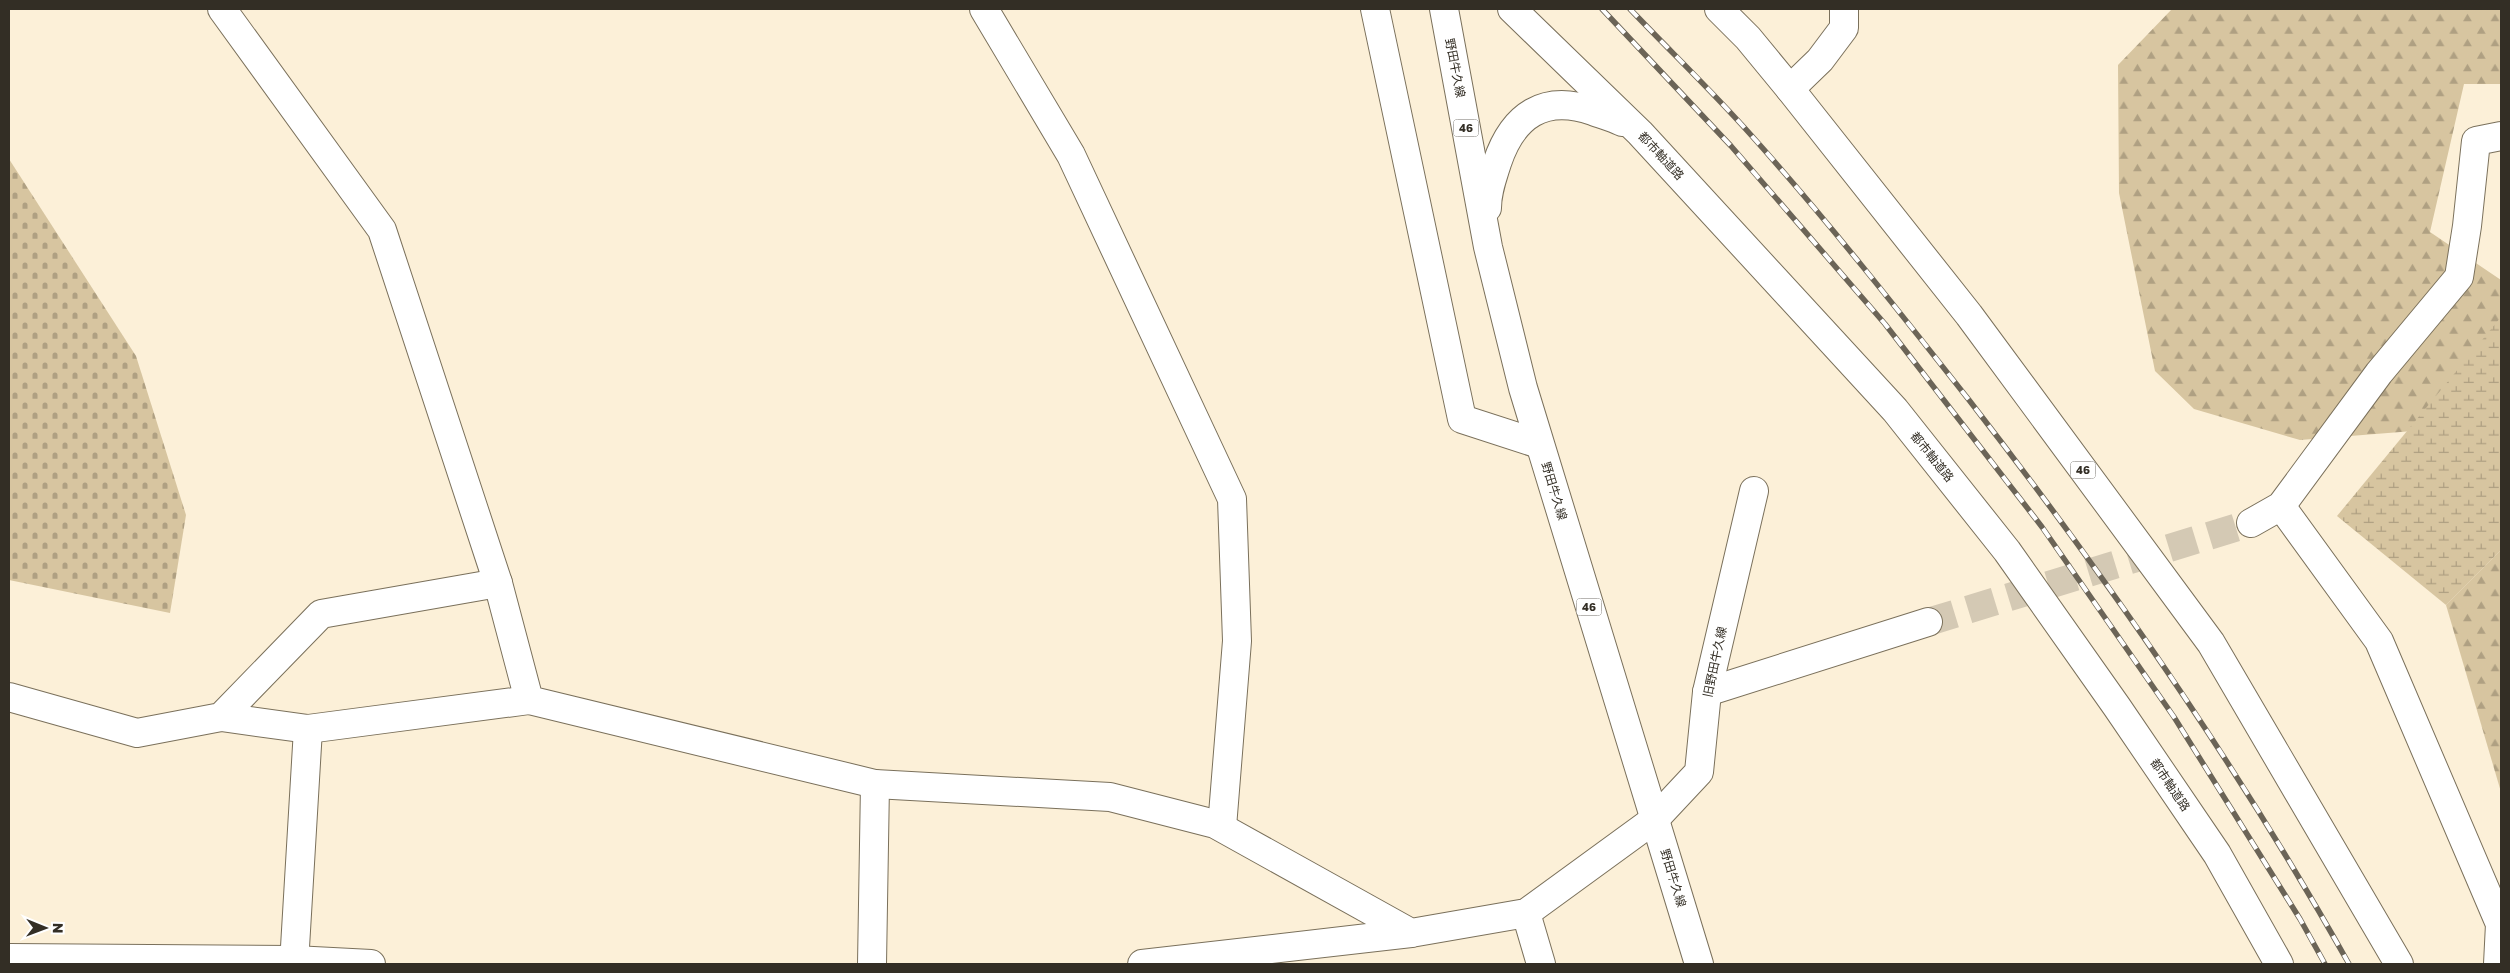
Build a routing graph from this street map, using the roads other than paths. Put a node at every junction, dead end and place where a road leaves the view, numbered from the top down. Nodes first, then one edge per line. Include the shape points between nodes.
1 (222, 9) edge
2 (984, 9) edge
3 (1375, 9) edge
4 (1444, 9) edge
5 (1512, 9) edge
6 (1719, 9) edge
7 (1844, 9) edge
8 (1790, 89) junction
9 (1640, 133) junction
10 (2501, 136) edge
11 (1488, 247) junction
12 (1539, 444) junction
13 (1754, 491) dead end
14 (2281, 506) junction
15 (2251, 523) tunnel mouth
16 (498, 583) junction
17 (1928, 622) tunnel mouth
18 (1707, 692) junction
19 (9, 697) edge
20 (530, 700) junction
21 (221, 717) junction
22 (308, 729) junction
23 (875, 784) junction
24 (1655, 819) junction
25 (1222, 828) junction
26 (1526, 913) junction
27 (1411, 933) junction
28 (9, 958) edge
29 (294, 962) edge
30 (370, 964) edge
31 (872, 964) edge
32 (1142, 964) edge
33 (1540, 964) edge
34 (1699, 964) edge
35 (2279, 964) edge
36 (2399, 964) edge
37 (2498, 964) edge

1 - 16 street via 382,230
2 - 25 street via 1071,154 1232,499 1236,641
3 - 12 street via 1462,419
4 - 11 street, 野田牛久線 / 46
5 - 9 street, 都市軸道路
6 - 8 street, 46
7 - 8 street via 1844,28 1820,60
8 - 36 street, 46 via 1969,316 2211,644
9 - 11 street via 1616,119 1580,107 1554,104 1522,118 1503,145 1487,194
9 - 35 street, 都市軸道路 via 1895,410 2007,551 2218,854
10 - 14 street via 2476,141 2459,277 2379,373
11 - 12 street, 野田牛久線 / 46
12 - 24 street, 野田牛久線 / 46
13 - 18 street, 旧野田牛久線
14 - 15 street
14 - 37 street via 2379,641 2500,924
16 - 20 street
16 - 21 street via 321,614
17 - 18 street
18 - 24 street, 旧野田牛久線 via 1699,772
19 - 21 street via 137,733
20 - 22 street
20 - 23 street
21 - 22 street
22 - 29 street
23 - 25 street via 1110,797
23 - 31 street
24 - 26 street, 旧野田牛久線
24 - 34 street, 野田牛久線 / 46
25 - 27 street
26 - 27 street
26 - 33 street
27 - 32 street
28 - 29 street
29 - 30 street

